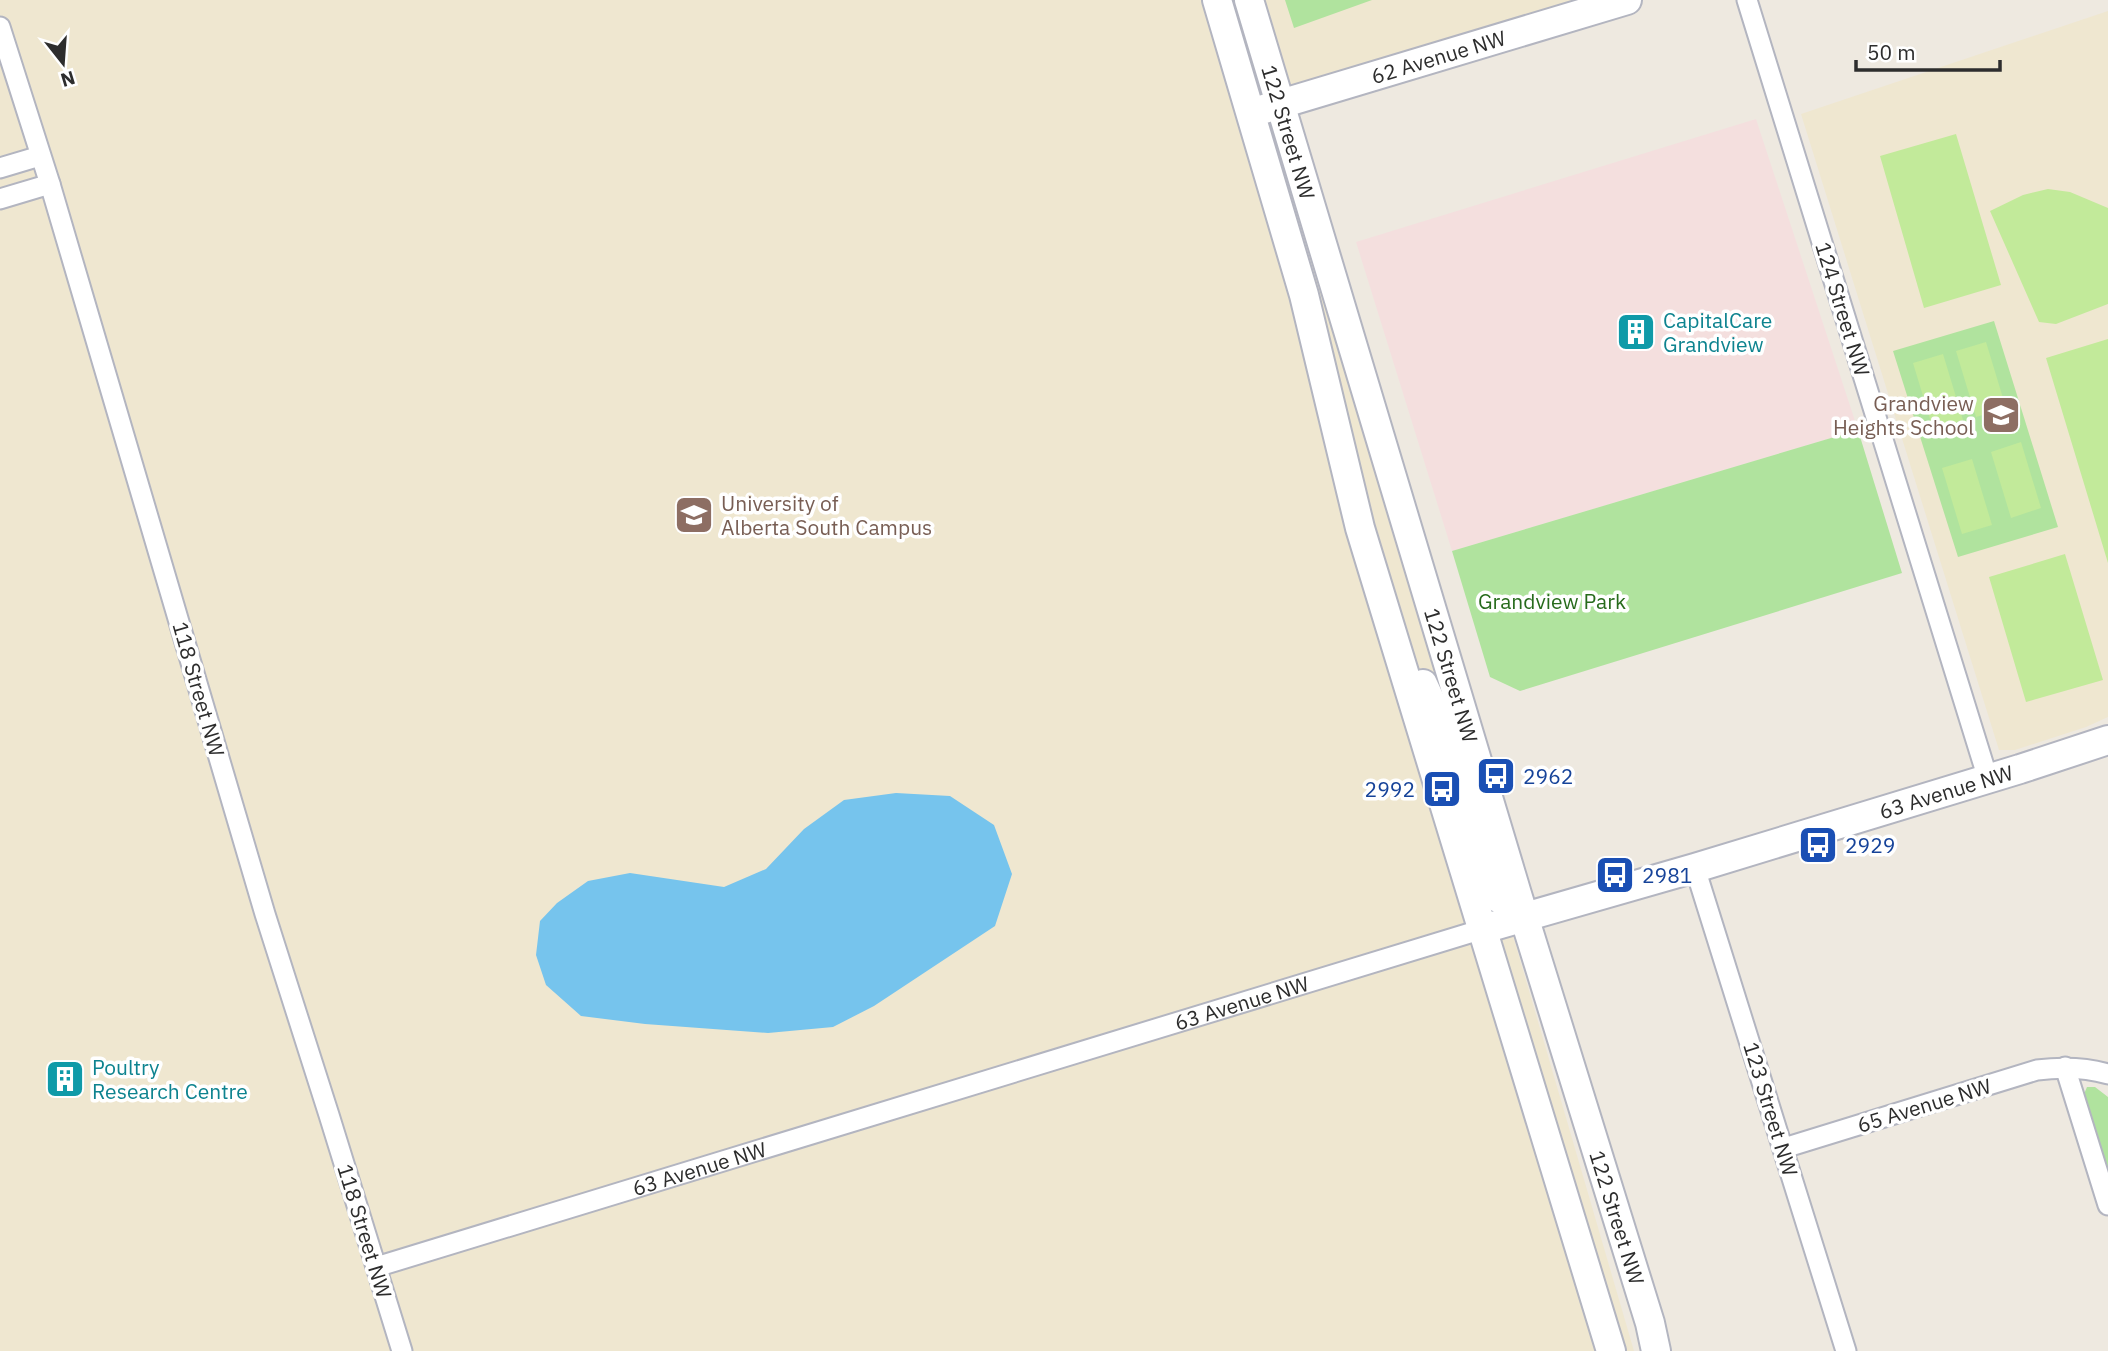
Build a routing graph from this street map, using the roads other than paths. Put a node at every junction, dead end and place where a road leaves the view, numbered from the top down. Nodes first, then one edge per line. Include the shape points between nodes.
1 (1217, 0) edge
2 (1248, 0) edge
3 (1627, 0) edge
4 (1747, 0) edge
5 (0, 27) edge
6 (1281, 104) junction
7 (1251, 113) junction
8 (40, 156) junction
9 (0, 168) edge
10 (50, 184) junction
11 (0, 199) edge
12 (1383, 603) junction
13 (2108, 740) edge
14 (1989, 779) junction
15 (1695, 868) junction
16 (1525, 917) junction
17 (1483, 929) junction
18 (2064, 1067) junction
19 (2108, 1074) edge
20 (1784, 1148) junction
21 (2108, 1205) edge
22 (376, 1267) junction
23 (402, 1351) edge
24 (1611, 1351) edge
25 (1656, 1351) edge
26 (1846, 1351) edge

1 - 7 main road, 122 Street NW
2 - 6 main road, 122 Street NW
3 - 6 main road, 62 Avenue NW
4 - 14 street, 124 Street NW
5 - 8 street, 118 Street NW
6 - 7 main road, 62 Avenue NW
6 - 16 main road, 122 Street NW
7 - 12 main road, 122 Street NW via 1304,295 1354,506
8 - 9 street
8 - 10 street, 118 Street NW
10 - 11 street
10 - 22 street, 118 Street NW via 261,901
12 - 16 main road via 1447,736 1502,905 1509,913
12 - 17 main road, 122 Street NW
13 - 14 main road, 63 Avenue NW
14 - 15 main road, 63 Avenue NW
15 - 16 main road, 63 Avenue NW
15 - 20 street, 123 Street NW
16 - 17 main road, 63 Avenue NW
16 - 25 main road, 122 Street NW
17 - 22 street, 63 Avenue NW
17 - 24 main road, 122 Street NW
18 - 19 street
18 - 20 street, 65 Avenue NW via 2037,1070
18 - 21 street
20 - 26 street, 123 Street NW
22 - 23 street, 118 Street NW

